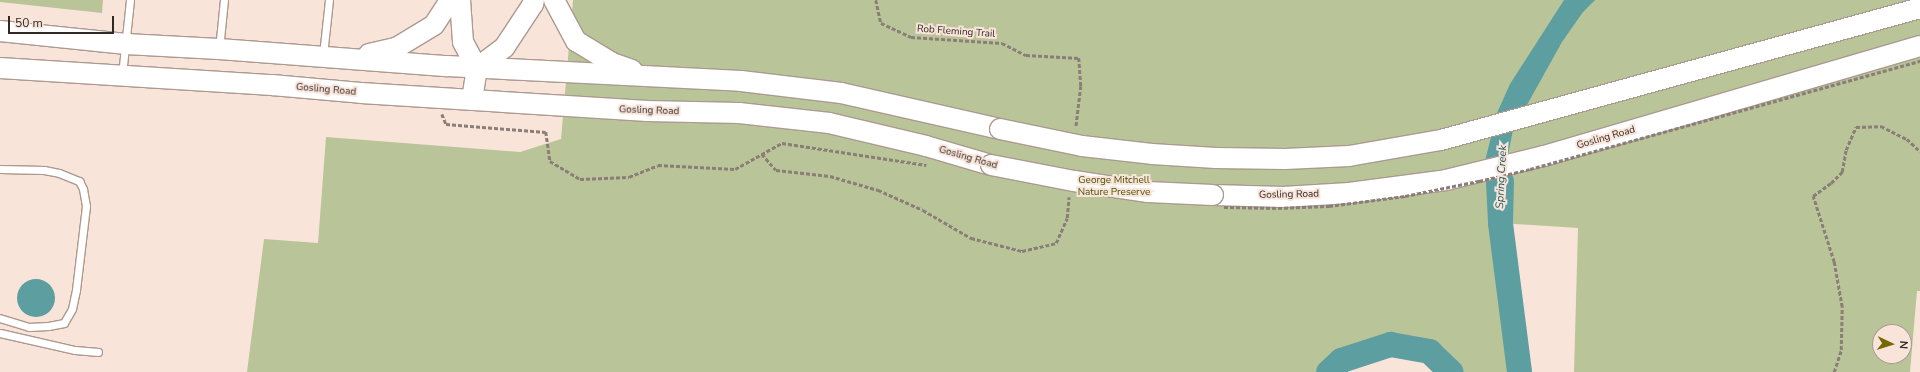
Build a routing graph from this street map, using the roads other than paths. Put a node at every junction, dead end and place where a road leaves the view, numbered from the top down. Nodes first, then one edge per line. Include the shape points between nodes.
1 (130, 0) edge
2 (224, 0) edge
3 (329, 0) edge
4 (450, 0) edge
5 (460, 0) edge
6 (534, 0) edge
7 (554, 0) edge
8 (1920, 8) edge
9 (0, 31) edge
10 (126, 44) junction
11 (1920, 46) edge
12 (219, 49) junction
13 (323, 58) junction
14 (351, 58) junction
15 (0, 68) edge
16 (477, 68) junction
17 (651, 76) junction
18 (122, 77) junction
19 (472, 100) junction
20 (0, 169) edge
21 (0, 318) edge
22 (0, 333) edge
23 (98, 352) dead end

1 - 10 lane
2 - 12 lane
3 - 13 lane
4 - 14 main road via 434,25 396,48
5 - 16 main road via 463,42
6 - 16 main road via 504,48
7 - 17 main road via 576,41 612,62
8 - 17 main road, bridge via 1441,140 1349,156 1285,159 1216,158 1082,146 841,93 741,81
9 - 10 main road
10 - 12 main road
10 - 18 lane
11 - 19 main road, Gosling Road, bridge via 1544,156 1446,180 1349,193 1282,197 1148,192 1074,182 991,165 926,146 829,123 739,113 647,112
12 - 13 main road
13 - 14 main road
14 - 16 main road
15 - 18 main road, Gosling Road
16 - 17 main road
16 - 19 main road
18 - 19 main road, Gosling Road
20 - 21 lane via 44,170 79,181 86,206 76,290 72,309 64,323 29,327
22 - 23 lane via 75,350

